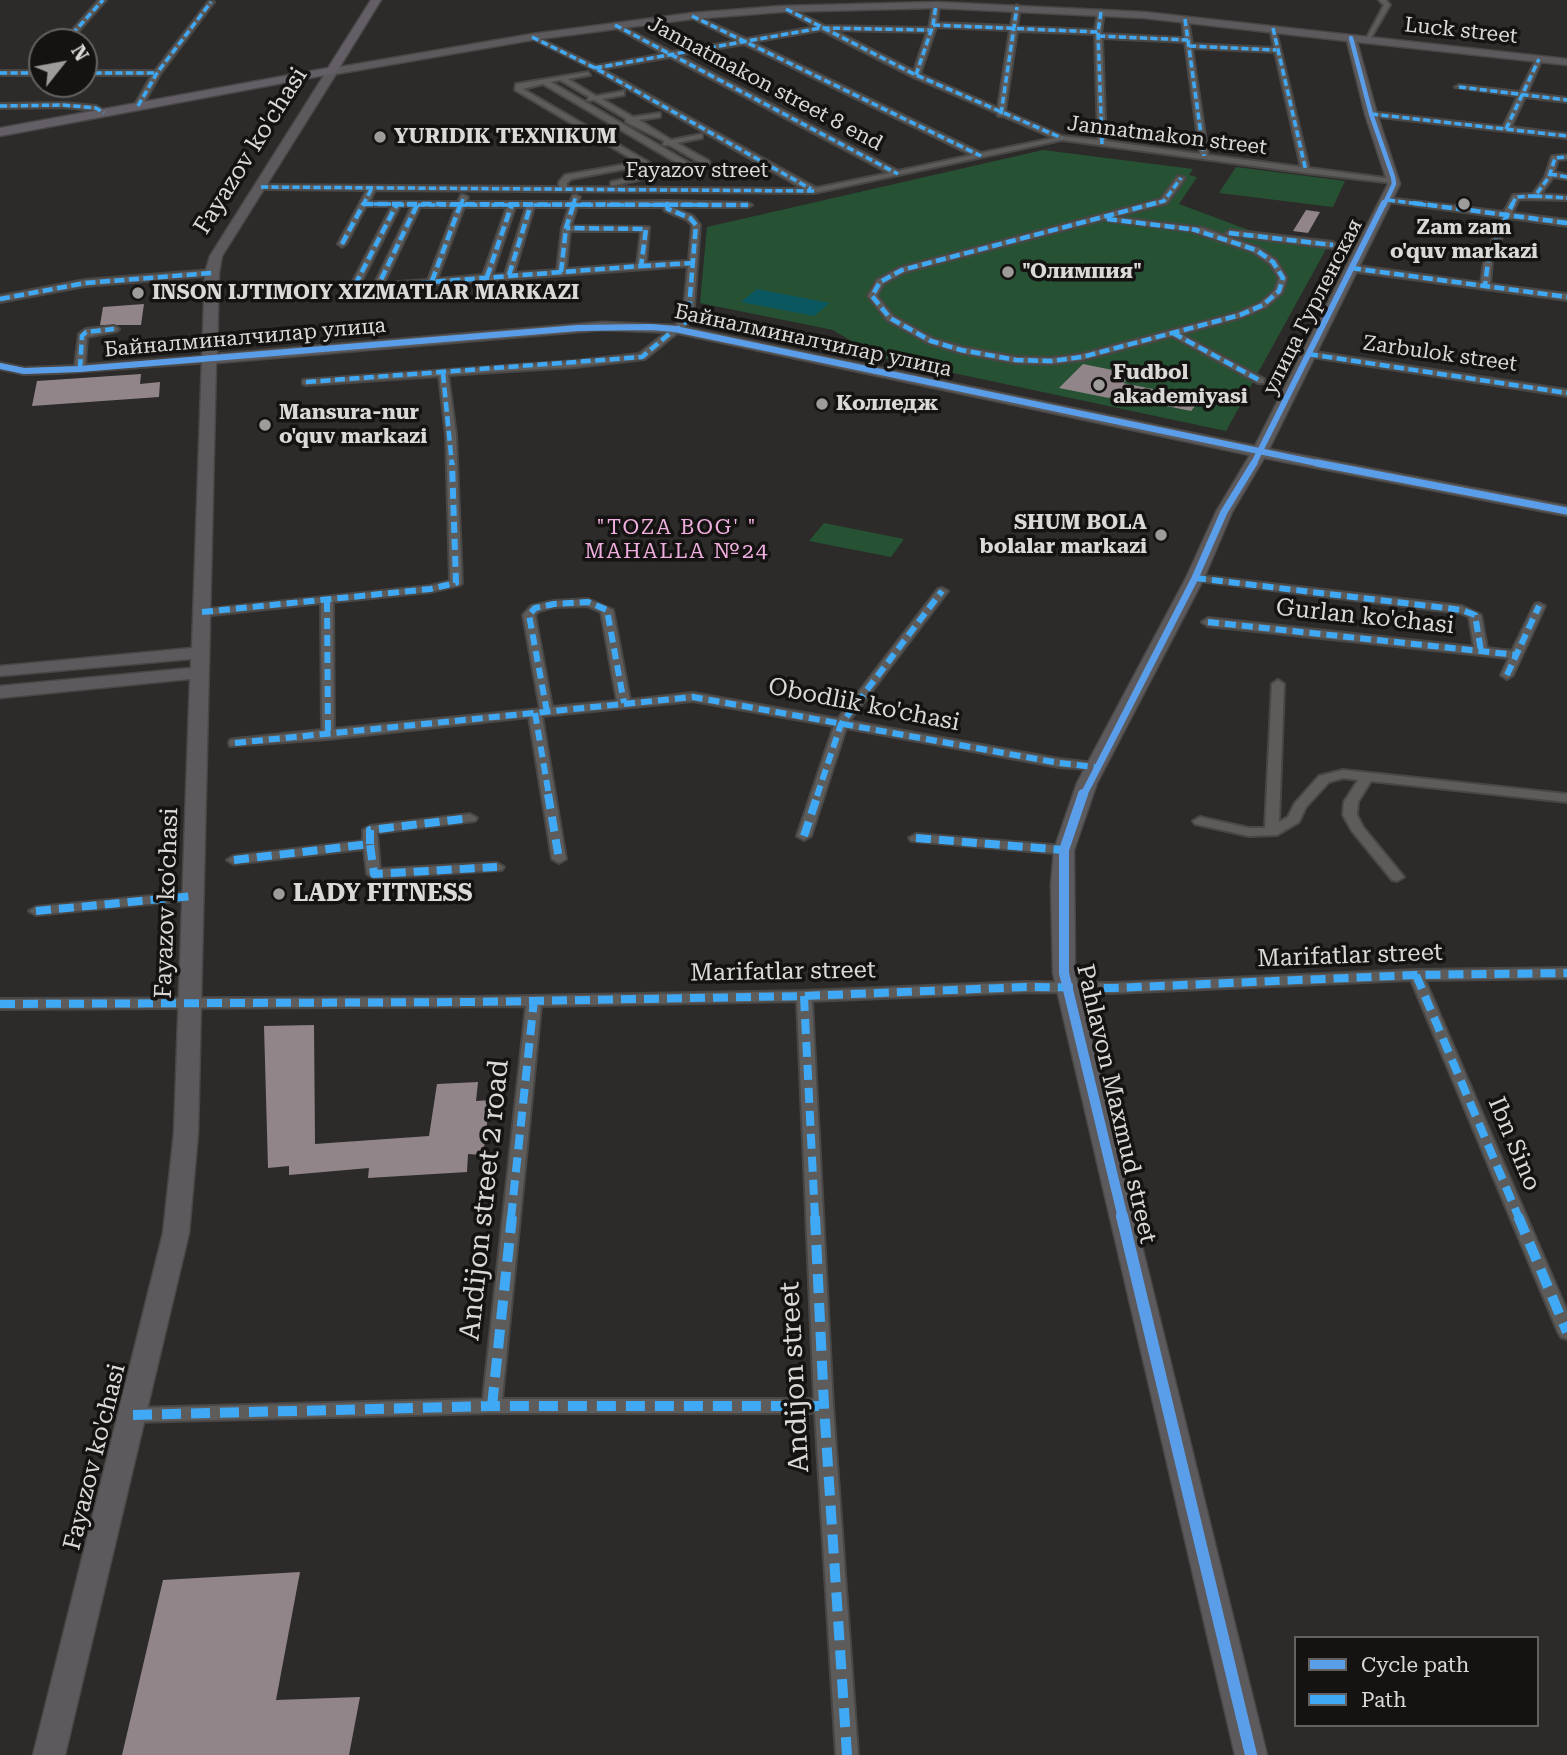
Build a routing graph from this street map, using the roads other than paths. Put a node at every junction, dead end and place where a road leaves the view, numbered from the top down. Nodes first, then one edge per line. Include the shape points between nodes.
1 (103, 0) edge
2 (376, 0) edge
3 (1382, 0) edge
4 (211, 2) dead end
5 (936, 5) junction
6 (782, 6) edge
7 (1017, 7) junction
8 (1101, 12) junction
9 (692, 16) junction
10 (1185, 19) junction
11 (615, 25) junction
12 (78, 28) edge
13 (821, 28) junction
14 (931, 28) junction
15 (1273, 28) junction
16 (1015, 29) junction
17 (1098, 34) junction
18 (532, 37) junction
19 (1351, 38) junction
20 (746, 40) junction
21 (1367, 40) junction
22 (1188, 43) junction
23 (1276, 50) junction
24 (671, 54) junction
25 (1539, 59) junction
26 (1567, 62) edge
27 (336, 64) junction
28 (595, 68) junction
29 (28, 72) edge
30 (0, 73) edge
31 (98, 73) edge
32 (157, 73) junction
33 (588, 74) dead end
34 (916, 75) junction
35 (561, 78) junction
36 (544, 81) junction
37 (261, 84) junction
38 (1459, 87) dead end
39 (320, 92) junction
40 (621, 93) dead end
41 (1522, 94) junction
42 (594, 98) junction
43 (1567, 100) edge
44 (578, 101) junction
45 (568, 103) dead end
46 (557, 104) dead end
47 (0, 106) edge
48 (138, 106) junction
49 (547, 106) junction
50 (104, 113) junction
51 (1001, 114) junction
52 (1371, 114) junction
53 (657, 115) dead end
54 (630, 120) junction
55 (612, 122) junction
56 (583, 128) junction
57 (1507, 129) junction
58 (0, 132) edge
59 (699, 136) dead end
60 (1567, 136) edge
61 (1062, 138) junction
62 (669, 142) junction
63 (1552, 142) junction
64 (1102, 144) junction
65 (651, 145) junction
66 (623, 151) junction
67 (981, 156) junction
68 (1204, 156) junction
69 (1563, 157) edge
70 (627, 166) dead end
71 (690, 167) junction
72 (1306, 171) junction
73 (661, 173) junction
74 (898, 174) junction
75 (1550, 174) junction
76 (1567, 177) edge
77 (1181, 178) dead end
78 (1394, 179) junction
79 (261, 187) junction
80 (372, 188) junction
81 (466, 189) junction
82 (563, 190) junction
83 (583, 190) junction
84 (667, 190) junction
85 (814, 191) junction
86 (1535, 196) junction
87 (1567, 198) edge
88 (1388, 200) junction
89 (363, 204) junction
90 (397, 204) junction
91 (461, 204) junction
92 (512, 204) junction
93 (531, 204) junction
94 (573, 204) junction
95 (666, 204) junction
96 (417, 205) junction
97 (748, 205) dead end
98 (1507, 215) junction
99 (1099, 217) junction
100 (1567, 223) edge
101 (566, 228) junction
102 (1192, 229) junction
103 (342, 244) dead end
104 (1333, 245) dead end
105 (693, 263) junction
106 (642, 266) junction
107 (1351, 268) junction
108 (561, 272) junction
109 (212, 273) junction
110 (509, 275) junction
111 (487, 277) junction
112 (432, 281) junction
113 (378, 286) junction
114 (1485, 286) junction
115 (1567, 297) edge
116 (0, 300) edge
117 (114, 329) dead end
118 (676, 330) junction
119 (1173, 333) junction
120 (1308, 354) junction
121 (209, 359) junction
122 (0, 366) edge
123 (80, 369) junction
124 (443, 373) junction
125 (1261, 381) dead end
126 (306, 382) dead end
127 (1567, 393) edge
128 (1259, 452) junction
129 (1567, 511) edge
130 (1195, 578) junction
131 (942, 591) dead end
132 (327, 601) junction
133 (1539, 606) dead end
134 (202, 612) junction
135 (1208, 622) dead end
136 (1481, 651) junction
137 (1517, 655) junction
138 (200, 663) junction
139 (0, 671) edge
140 (1507, 675) dead end
141 (1278, 684) dead end
142 (0, 692) edge
143 (624, 703) junction
144 (541, 712) junction
145 (841, 724) junction
146 (328, 735) junction
147 (235, 743) dead end
148 (1095, 767) junction
149 (1368, 776) junction
150 (1567, 798) edge
151 (470, 818) dead end
152 (1200, 821) dead end
153 (1272, 832) junction
154 (804, 836) dead end
155 (916, 838) dead end
156 (370, 844) junction
157 (1064, 850) junction
158 (559, 859) dead end
159 (234, 860) dead end
160 (497, 867) dead end
161 (1397, 877) dead end
162 (193, 896) junction
163 (36, 911) dead end
164 (1567, 973) edge
165 (1416, 975) junction
166 (1068, 988) junction
167 (804, 996) junction
168 (534, 1000) junction
169 (0, 1004) edge
170 (190, 1004) junction
171 (1567, 1332) edge
172 (492, 1406) junction
173 (824, 1406) junction
174 (132, 1415) junction
175 (49, 1755) edge
176 (847, 1755) edge
177 (1251, 1755) edge

1 - 12 street
2 - 27 main road
3 - 21 street via 1387,5
4 - 32 street
5 - 6 street, Luck street
5 - 7 street, Luck street
5 - 14 street
6 - 9 street, Luck street
6 - 13 street
7 - 8 street, Luck street
7 - 16 street
8 - 10 street, Luck street
8 - 17 street
9 - 11 street, Luck street
9 - 20 street
10 - 15 street, Luck street
10 - 22 street
11 - 18 street, Luck street
11 - 24 street, Jannatmakon street 8 end
13 - 14 street
13 - 20 street
13 - 34 street
14 - 16 street
14 - 34 street
15 - 19 street, Luck street
15 - 23 street
16 - 17 street
16 - 51 street
17 - 22 street
17 - 64 street
18 - 27 street, Luck street
18 - 28 street
19 - 21 street, Luck street
19 - 52 street
20 - 24 street
20 - 67 street
21 - 25 street, Luck street
22 - 23 street
22 - 68 street
23 - 72 street
24 - 28 street
24 - 74 street, Jannatmakon street 8 end
25 - 26 street, Luck street
25 - 41 street
27 - 37 main road
27 - 39 street, Fayazov ko'chasi
28 - 85 street
29 - 30 street
31 - 32 street
32 - 48 street
33 - 35 street
34 - 51 street
35 - 36 street
35 - 42 street
36 - 44 street
36 - 49 street via 517,88
37 - 39 main road via 290,82
37 - 48 main road
38 - 41 street
39 - 79 street, Fayazov ko'chasi
40 - 42 street
41 - 43 street
41 - 57 street
42 - 44 street
42 - 54 street
44 - 45 street
44 - 55 street
46 - 49 street
47 - 50 street via 63,105
48 - 50 main road
49 - 56 street
50 - 58 main road
51 - 61 street
52 - 57 street
52 - 78 street
53 - 54 street
54 - 55 street
54 - 62 street
55 - 56 street
55 - 65 street
56 - 66 street
57 - 63 street
59 - 62 street
60 - 63 street
61 - 64 street, Jannatmakon street
61 - 67 street, Jannatmakon street
62 - 65 street
62 - 71 street via 706,163
63 - 69 street
64 - 68 street, Jannatmakon street
65 - 66 street
65 - 71 street
66 - 73 street
67 - 74 street, Jannatmakon street
68 - 72 street, Jannatmakon street
69 - 75 street via 1555,158
70 - 82 street via 568,177
71 - 73 street
72 - 78 street, Jannatmakon street
73 - 83 street
74 - 85 street, Jannatmakon street
75 - 76 street
75 - 86 street
77 - 99 street via 1164,201
78 - 88 street, улица Гурленская
79 - 80 street, Fayazov street
79 - 109 street, Fayazov ko'chasi via 216,256
80 - 81 street, Fayazov street
80 - 89 street
81 - 82 street, Fayazov street
81 - 91 street
82 - 83 street, Fayazov street
83 - 84 street, Fayazov street
83 - 94 street
84 - 85 street, Fayazov street
84 - 95 street
86 - 87 street
86 - 98 street via 1516,197
88 - 98 street
88 - 107 street, улица Гурленская
89 - 90 street
89 - 103 street
90 - 96 street
90 - 113 street via 354,287
91 - 92 street, Fayazov street
91 - 96 street, Fayazov street
91 - 112 street
92 - 93 street, Fayazov street
92 - 111 street
93 - 94 street, Fayazov street
93 - 110 street
94 - 95 street, Fayazov street
94 - 101 street
95 - 97 street, Fayazov street
95 - 105 street via 667,209 696,225
96 - 113 street
98 - 100 street
98 - 114 street via 1488,261
99 - 102 street
99 - 119 street via 902,270 880,282 873,296 890,318 931,341 1016,360 1082,357
101 - 106 street via 646,229
101 - 108 street
102 - 104 street
102 - 119 street via 1256,250 1273,262 1283,278 1279,291 1263,305
105 - 106 street
105 - 118 street via 688,320
106 - 108 street
107 - 114 street
107 - 120 street, улица Гурленская
108 - 110 street
109 - 116 street via 85,283
109 - 121 street, Fayazov ko'chasi
110 - 111 street
111 - 112 street
112 - 113 street
114 - 115 street
117 - 123 street via 86,331
118 - 121 street, Байналминалчилар улица via 603,326
118 - 124 street via 642,357
118 - 128 street, Байналминалчилар улица
119 - 125 street
120 - 127 street, Zarbulok street
120 - 128 street, улица Гурленская
121 - 123 street, Байналминалчилар улица
121 - 134 street, Fayazov ko'chasi
122 - 123 street, Байналминалчилар улица via 24,371
124 - 126 street
124 - 132 street via 451,435 456,583
128 - 129 street, Байналминалчилар улица
128 - 130 street, Pahlavon Maxmud street via 1224,512
130 - 136 street via 1462,610 1475,615
130 - 148 street, Pahlavon Maxmud street
131 - 145 street
132 - 134 street
132 - 146 street
133 - 137 street
134 - 138 street, Fayazov ko'chasi
135 - 136 street, Gurlan ko'chasi
136 - 137 street, Gurlan ko'chasi
137 - 140 street
138 - 139 street
138 - 142 street
138 - 162 street, Fayazov ko'chasi
141 - 153 street
143 - 144 street, Obodlik ko'chasi
143 - 144 street via 607,610 588,602 554,604 535,608 529,615
143 - 145 street, Obodlik ko'chasi via 693,697
144 - 146 street, Obodlik ko'chasi
144 - 158 street
145 - 148 street, Obodlik ko'chasi
145 - 154 street
146 - 147 street, Obodlik ko'chasi
148 - 157 street, Pahlavon Maxmud street
149 - 150 street
149 - 153 street via 1343,774 1324,779 1294,819
149 - 161 street via 1351,802 1350,815
151 - 156 street via 370,830
152 - 153 street
155 - 157 street
156 - 159 street
156 - 160 street via 373,874
157 - 166 street, Pahlavon Maxmud street via 1062,929
162 - 163 street
162 - 170 street, Fayazov ko'chasi
164 - 165 street, Marifatlar street
165 - 166 street, Marifatlar street
165 - 171 street, Ibn Sino
166 - 167 street, Marifatlar street
166 - 177 street, Pahlavon Maxmud street
167 - 168 street, Marifatlar street
167 - 173 street, Andijon street
168 - 170 street, Marifatlar street
168 - 172 street, Andijon street 2 road
169 - 170 street, Marifatlar street
170 - 174 street, Fayazov ko'chasi via 186,1133 176,1233
172 - 173 street
172 - 174 street
173 - 176 street, Andijon street
174 - 175 street, Fayazov ko'chasi

